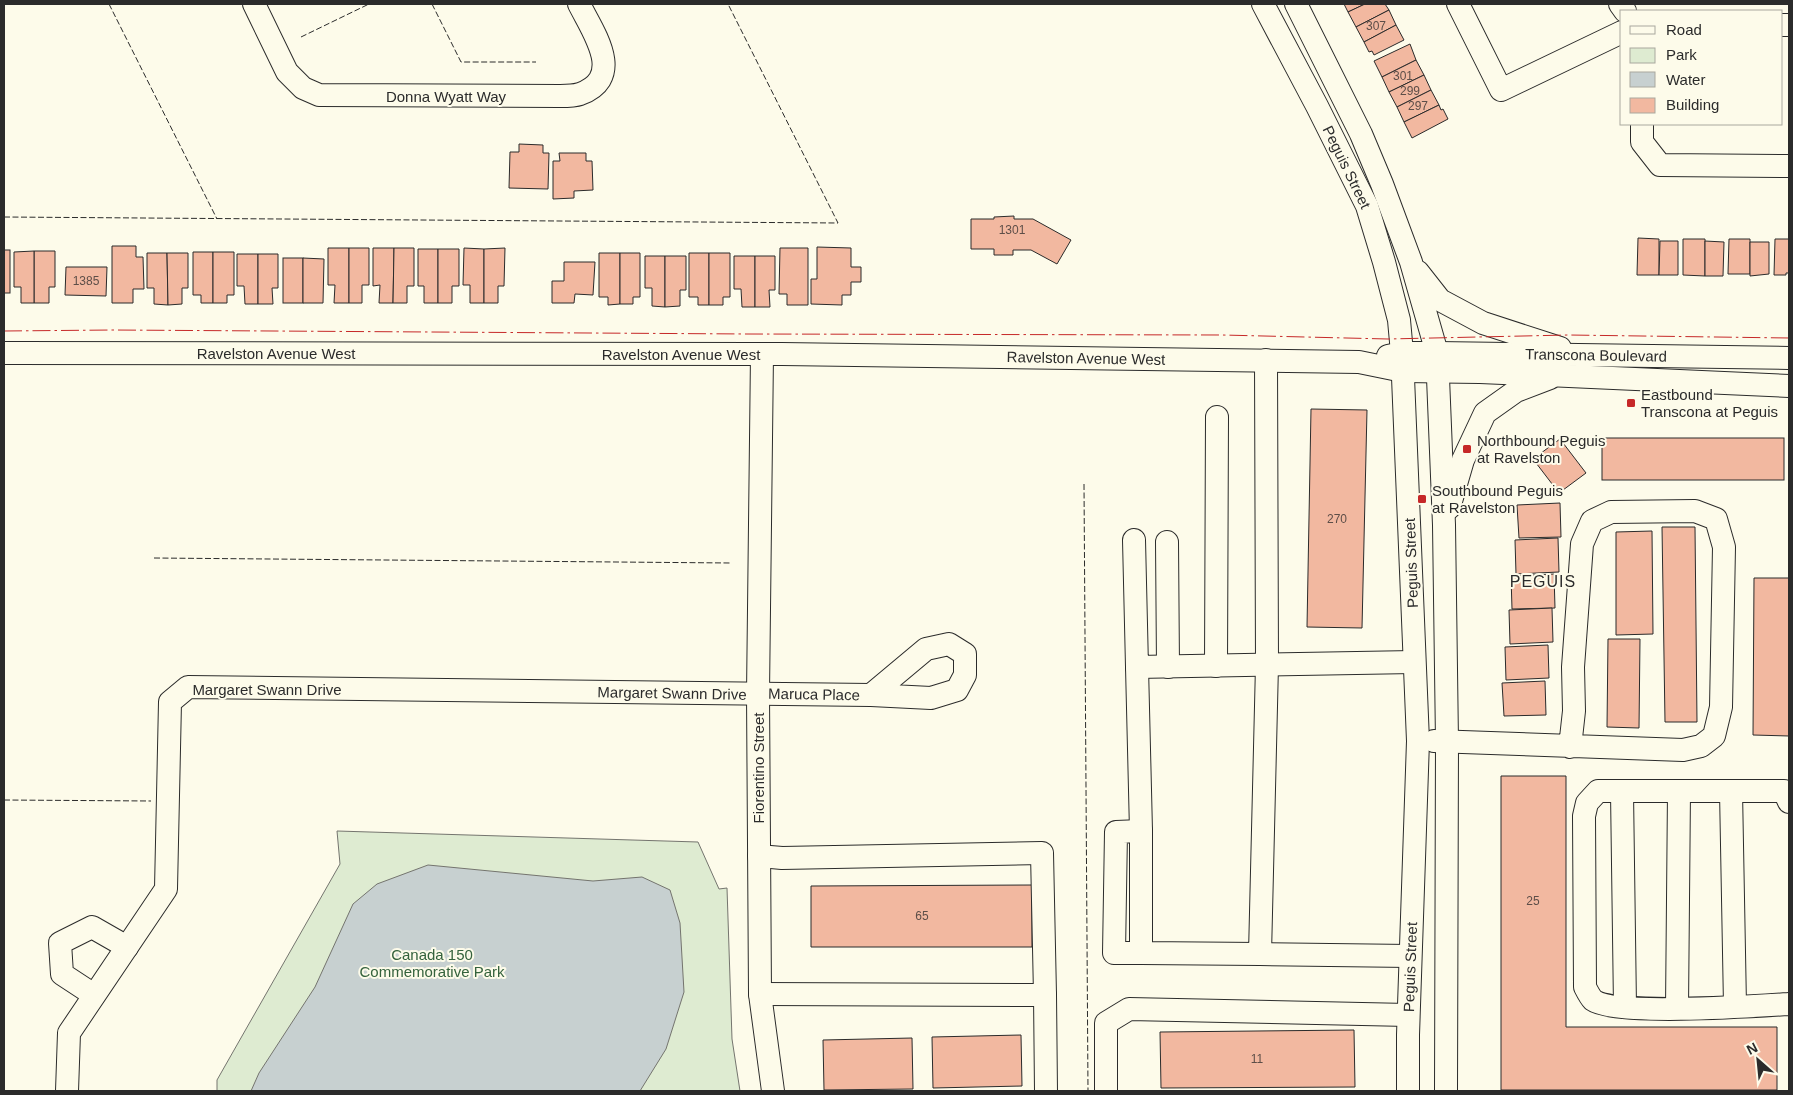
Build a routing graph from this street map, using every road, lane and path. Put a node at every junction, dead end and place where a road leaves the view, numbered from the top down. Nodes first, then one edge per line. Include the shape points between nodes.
1 (254, 4) edge
2 (579, 4) edge
3 (1263, 4) edge
4 (1296, 4) edge
5 (1458, 4) edge
6 (1620, 33) edge
7 (1642, 125) edge
8 (1789, 166) edge
9 (1411, 262) junction
10 (4, 352) edge
11 (762, 354) junction
12 (1582, 356) junction
13 (1789, 358) edge
14 (1266, 360) junction
15 (1403, 362) junction
16 (1437, 362) junction
17 (1558, 375) junction
18 (1789, 386) edge
19 (1217, 417) dead end
20 (1444, 525) junction
21 (1134, 540) dead end
22 (1167, 542) dead end
23 (1414, 662) junction
24 (1267, 665) junction
25 (1216, 666) junction
26 (1137, 667) junction
27 (1168, 667) junction
28 (758, 694) junction
29 (871, 695) dead end
30 (1418, 740) junction
31 (1447, 742) junction
32 (1570, 747) junction
33 (1679, 791) junction
34 (1731, 791) junction
35 (1622, 792) junction
36 (1789, 802) edge
37 (1141, 831) junction
38 (759, 856) junction
39 (1115, 892) junction
40 (1141, 892) junction
41 (127, 947) junction
42 (1141, 953) junction
43 (1260, 954) junction
44 (1410, 956) junction
45 (760, 994) junction
46 (94, 995) junction
47 (1045, 995) junction
48 (1789, 1004) edge
49 (1735, 1006) junction
50 (1625, 1007) junction
51 (1677, 1008) junction
52 (1408, 1015) junction
53 (67, 1091) edge
54 (773, 1091) edge
55 (1046, 1091) edge
56 (1106, 1091) edge
57 (1408, 1091) edge
58 (1446, 1091) edge

1 - 2 street, Donna Wyatt Way via 287,72 303,88 319,95 560,96 580,94 597,84 605,67 601,48
3 - 15 street, Peguis Street via 1367,206 1399,320
4 - 9 street, Peguis Street via 1361,134
5 - 6 street via 1501,90
7 - 8 street via 1642,142 1660,165
9 - 12 street via 1440,300 1483,323
9 - 16 street, Peguis Street
10 - 11 street, Ravelston Avenue West
11 - 14 street, Ravelston Avenue West
11 - 28 street, Fiorentino Street
12 - 13 street, Transcona Boulevard
12 - 16 street, Transcona Boulevard
14 - 15 street, Ravelston Avenue West
14 - 24 street
15 - 16 street, Transcona Boulevard
15 - 23 street, Peguis Street
16 - 17 street, Transcona Boulevard
16 - 20 street, Peguis Street
17 - 18 street, Transcona Boulevard
17 - 20 street via 1516,391 1485,413 1464,460
19 - 25 street
20 - 31 street, Peguis Street
21 - 26 street
22 - 27 street
23 - 24 street
23 - 30 street, Peguis Street
24 - 25 street
24 - 43 street
25 - 27 street
26 - 27 street
26 - 37 street
28 - 29 street, Maruca Place
28 - 38 street, Fiorentino Street
28 - 41 street, Margaret Swann Drive via 188,687 170,702 166,889
30 - 31 street
30 - 44 street, Peguis Street
31 - 32 street
31 - 58 street, Peguis Street
32 - 32 street via 1683,750 1701,746 1714,736 1722,707 1724,547 1716,519 1695,511 1611,512 1592,522 1582,544
33 - 34 street
33 - 35 street
33 - 51 street
34 - 36 street via 1784,791
34 - 49 street
35 - 50 street
35 - 50 street via 1598,791 1587,803 1584,816 1585,987 1593,1000
37 - 39 street via 1116,832
37 - 40 street
38 - 45 street, Fiorentino Street
38 - 47 street via 1042,854
39 - 40 street
39 - 42 street via 1114,953
40 - 42 street
41 - 46 street, Margaret Swann Drive
41 - 46 street via 92,927 60,944 62,974
42 - 43 street
43 - 44 street
44 - 52 street, Peguis Street
45 - 47 street
45 - 54 street, Fiorentino Street
46 - 53 street, Margaret Swann Drive via 69,1033
47 - 55 street
48 - 49 street
49 - 51 street
50 - 51 street
52 - 56 street via 1129,1009 1106,1023
52 - 57 street, Peguis Street

